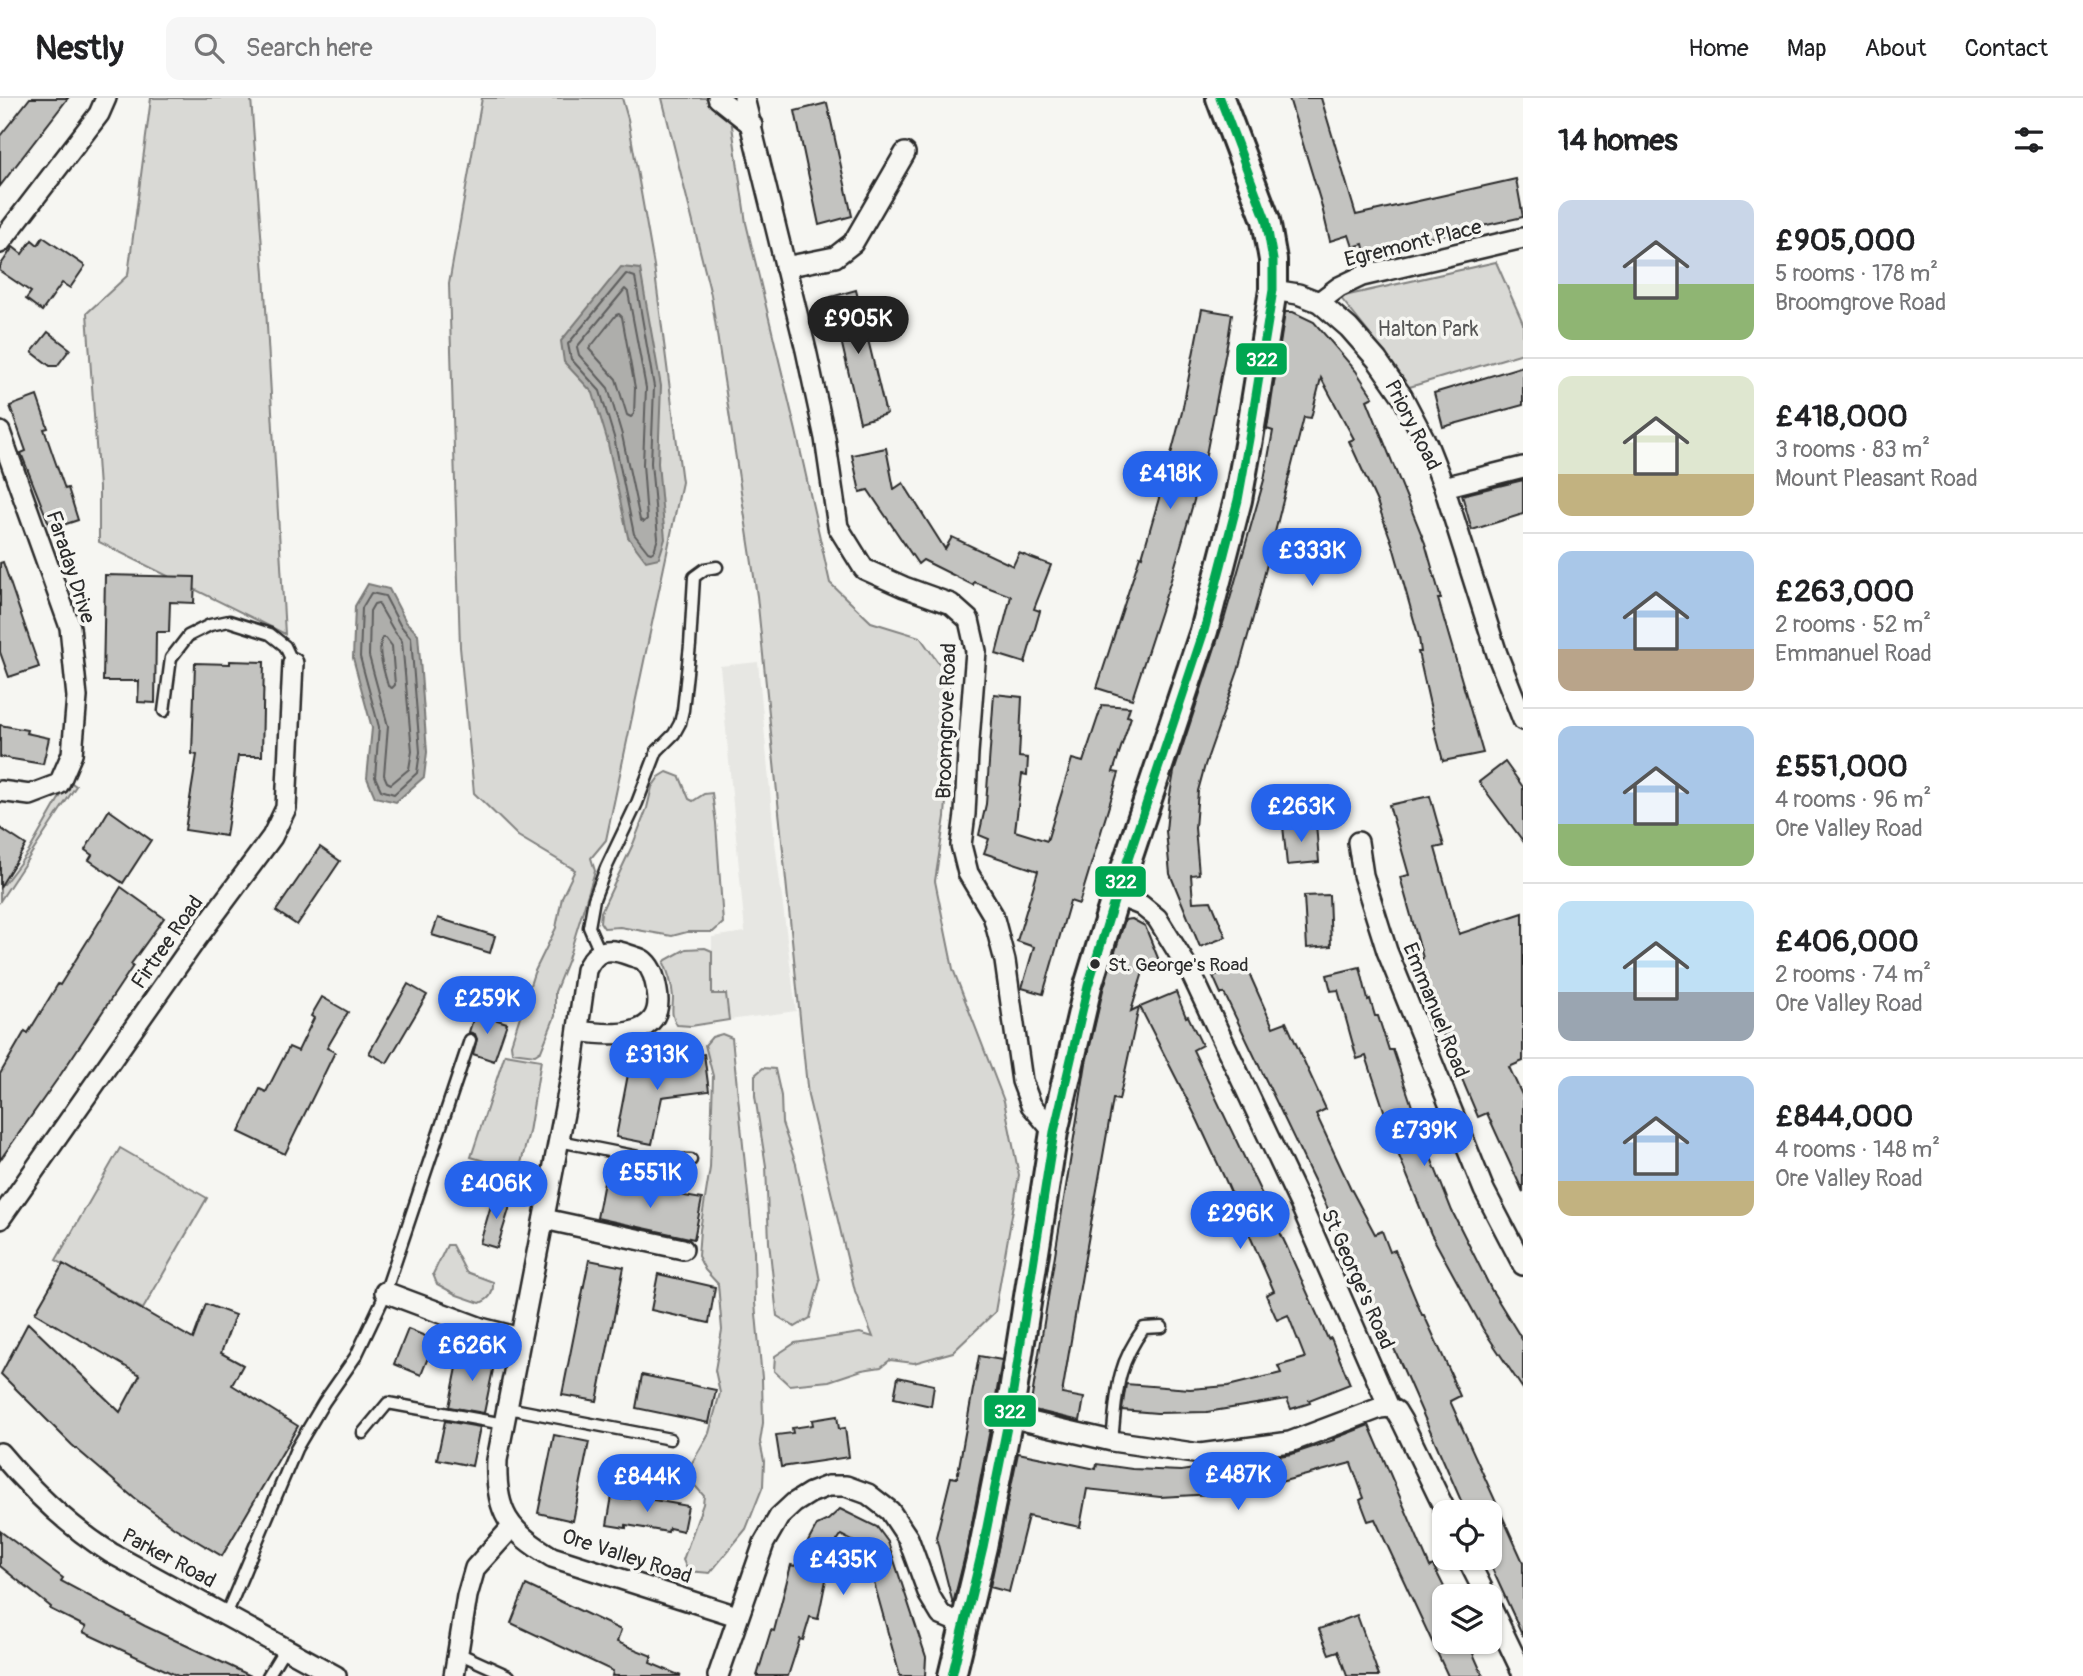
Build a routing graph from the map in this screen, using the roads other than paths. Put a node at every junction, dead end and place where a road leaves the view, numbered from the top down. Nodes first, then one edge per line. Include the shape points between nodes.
1 (106, 98) edge
2 (718, 98) edge
3 (744, 98) edge
4 (1220, 98) edge
5 (752, 125) junction
6 (905, 153) dead end
7 (1523, 238) edge
8 (0, 243) edge
9 (785, 267) junction
10 (1273, 290) junction
11 (1319, 302) junction
12 (0, 432) edge
13 (1523, 467) edge
14 (1444, 487) junction
15 (717, 567) dead end
16 (293, 663) joint
17 (163, 711) dead end
18 (1523, 720) edge
19 (0, 791) edge
20 (1358, 842) dead end
21 (1116, 895) junction
22 (600, 952) junction
23 (579, 1031) junction
24 (470, 1040) dead end
25 (1054, 1132) junction
26 (559, 1141) junction
27 (691, 1160) dead end
28 (0, 1219) edge
29 (544, 1219) junction
30 (683, 1248) dead end
31 (1523, 1265) edge
32 (386, 1292) junction
33 (1162, 1326) dead end
34 (520, 1338) junction
35 (1389, 1407) junction
36 (507, 1416) junction
37 (1009, 1417) junction
38 (363, 1433) dead end
39 (670, 1439) dead end
40 (1112, 1441) junction
41 (0, 1453) edge
42 (1440, 1500) edge
43 (512, 1527) junction
44 (226, 1615) junction
45 (737, 1616) junction
46 (965, 1625) junction
47 (1502, 1631) edge
48 (285, 1648) junction
49 (458, 1653) junction
50 (1523, 1674) edge
51 (268, 1676) edge
52 (336, 1676) edge
53 (454, 1676) edge
54 (509, 1676) edge
55 (718, 1676) edge
56 (951, 1676) edge

1 - 8 street via 99,114
2 - 5 street
3 - 5 street, Broomgrove Road
4 - 10 street via 1266,220
5 - 9 street, Broomgrove Road
6 - 9 street via 853,243 835,257
7 - 11 street, Egremont Place via 1362,275
9 - 25 street, Broomgrove Road via 825,438 838,527 864,569 951,604 969,620 976,651 961,845 968,873 993,915 1005,961 1022,1081 1031,1105
10 - 11 street, Priory Road
10 - 21 street via 1224,558
11 - 14 street, Priory Road via 1349,328 1402,396
12 - 19 street, Faraday Drive via 70,627 77,697 72,754 59,784 30,795
13 - 14 street, Priory Road
14 - 18 street, Priory Road
15 - 22 lane via 694,577 680,723 657,751 594,899 589,927
16 - 17 lane via 285,646 270,634 229,621 210,625 188,636 171,659
16 - 28 street, Firtree Road via 286,808 272,837
20 - 31 street, Emmanuel Road via 1363,875 1392,964 1484,1190
21 - 25 street via 1088,986
21 - 35 street, St George's Road via 1141,905 1157,918 1191,972
22 - 23 street, Ore Valley Road via 586,970
22 - 23 street via 618,951 644,961 658,998 655,1015 643,1028 619,1035
23 - 26 street, Ore Valley Road
24 - 32 lane
25 - 37 street
26 - 27 lane via 649,1159
26 - 29 street, Ore Valley Road
29 - 30 street
29 - 34 street, Ore Valley Road
32 - 34 street
32 - 44 lane via 356,1356 296,1449
33 - 40 lane via 1144,1328 1121,1368
34 - 36 street, Ore Valley Road
35 - 40 street via 1290,1442 1200,1454
35 - 42 street, St George's Road via 1402,1421
36 - 38 lane via 388,1404
36 - 39 lane
36 - 43 street, Ore Valley Road via 496,1487
37 - 40 street
37 - 46 street
41 - 44 street, Parker Road via 55,1511 91,1540
43 - 45 street, Ore Valley Road via 552,1557
43 - 49 street via 475,1568
44 - 48 street, Parker Road
45 - 46 street via 764,1543 779,1517 810,1493 846,1486 868,1494 890,1511 908,1538 941,1615
45 - 55 street
46 - 56 street
47 - 50 street
48 - 51 lane
48 - 52 street, Parker Road
49 - 53 street
49 - 54 lane

